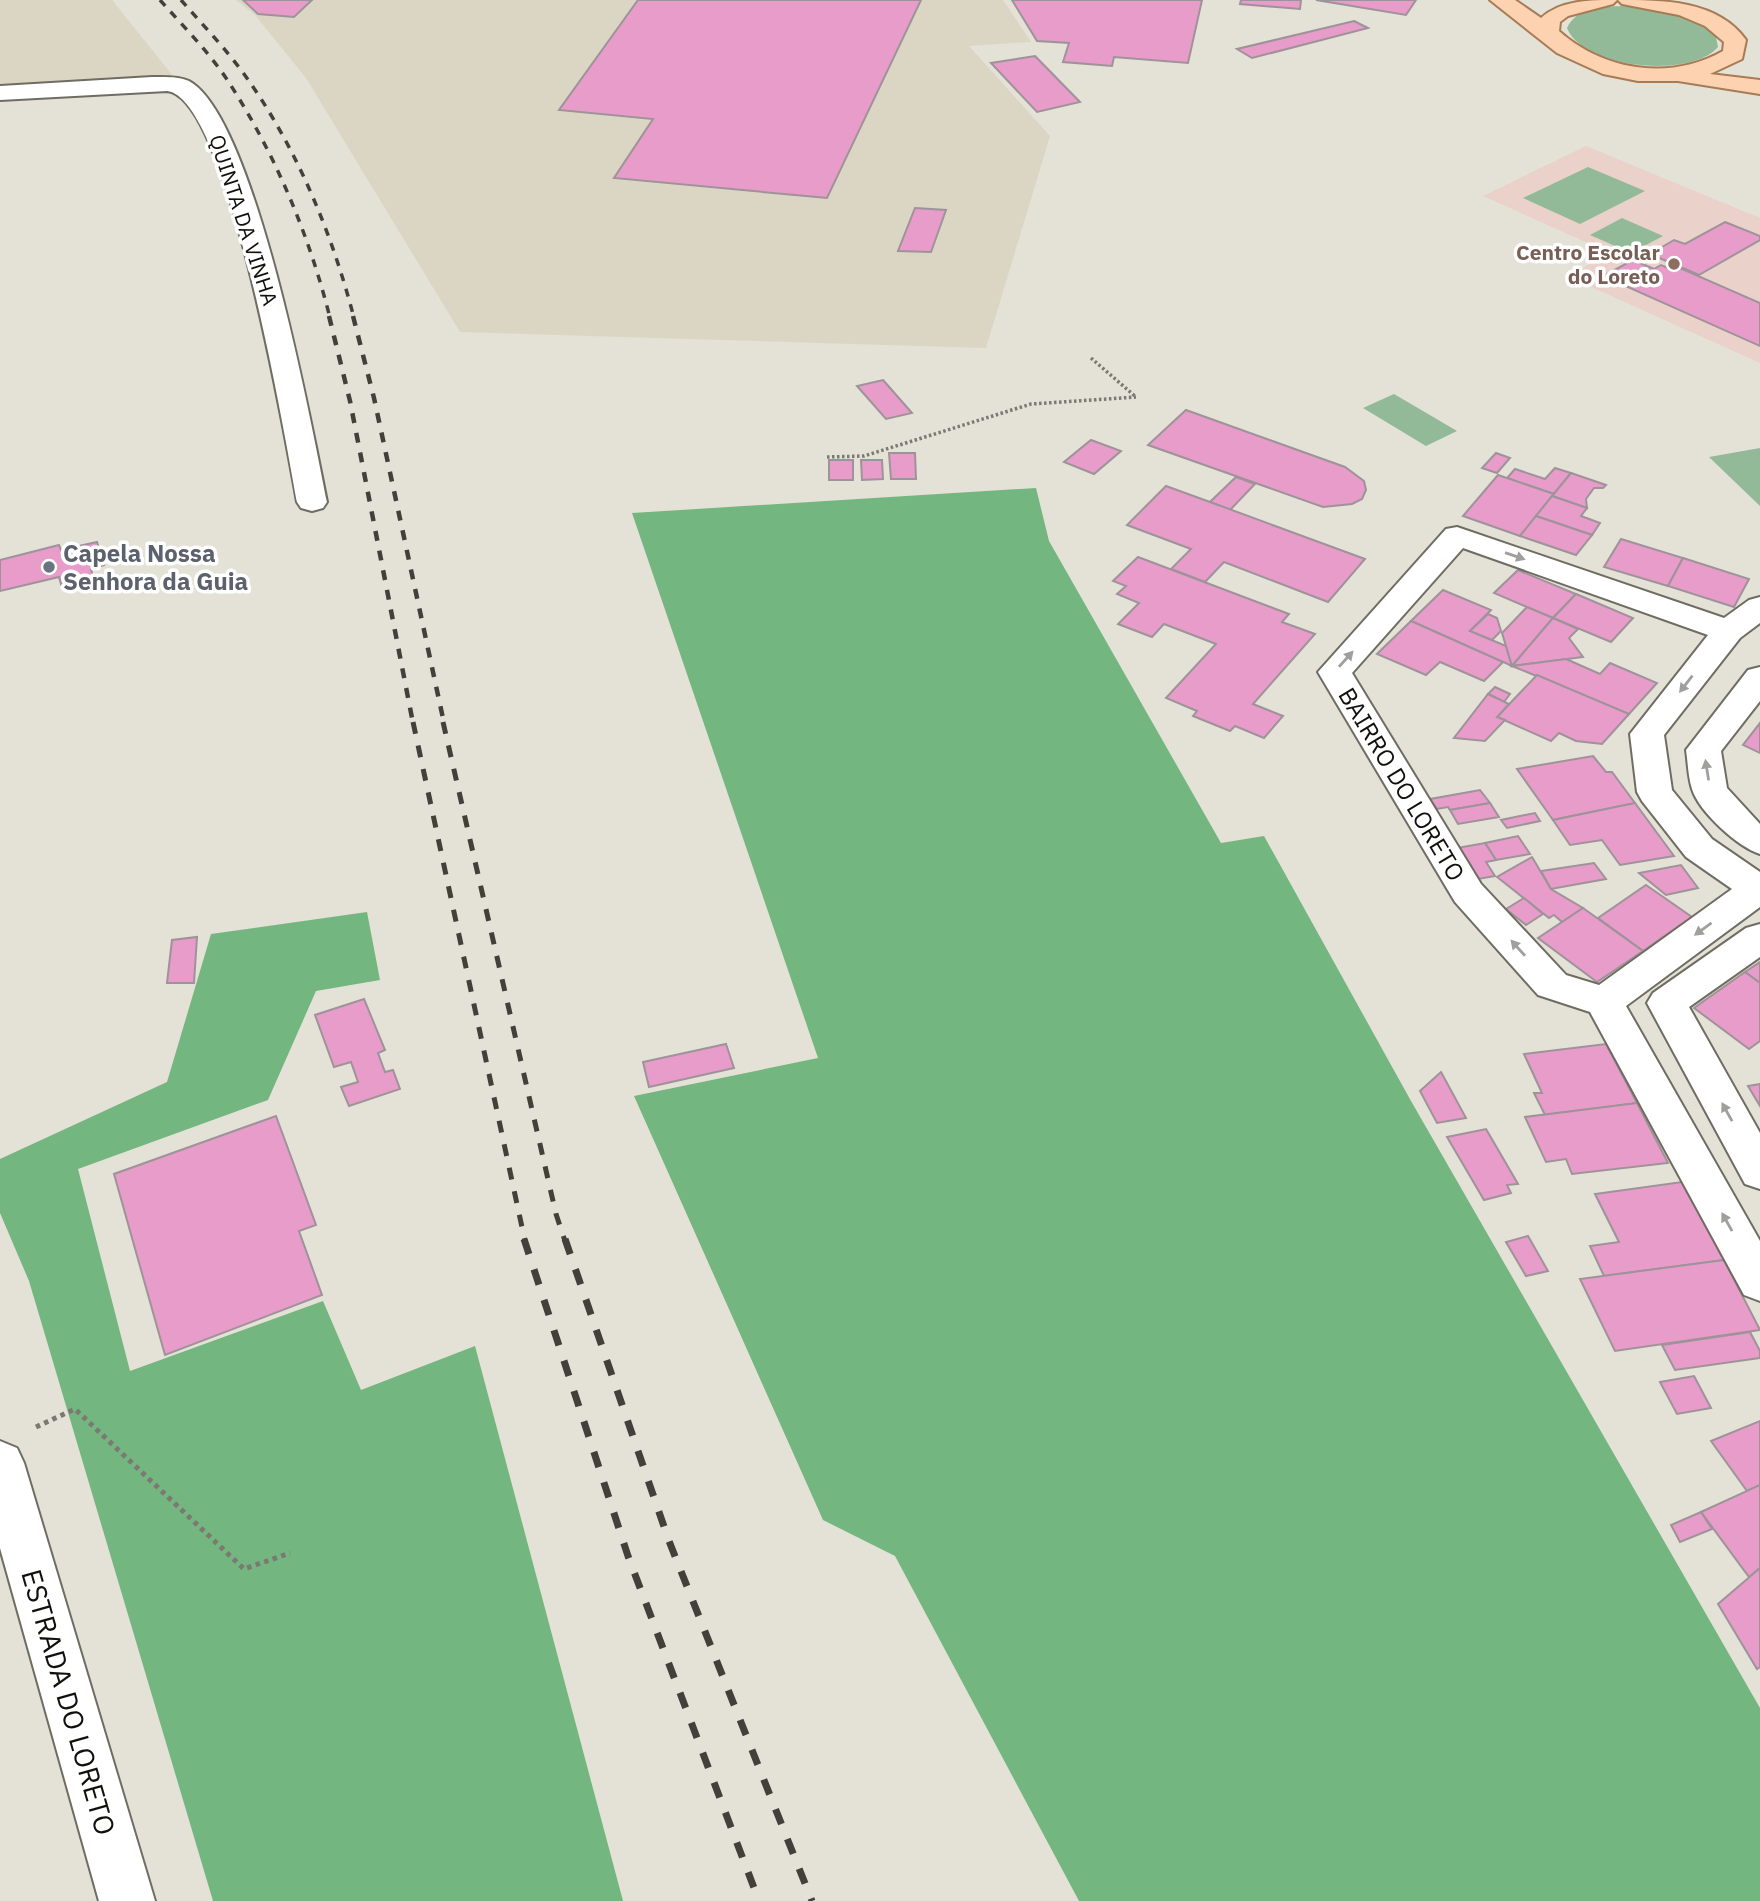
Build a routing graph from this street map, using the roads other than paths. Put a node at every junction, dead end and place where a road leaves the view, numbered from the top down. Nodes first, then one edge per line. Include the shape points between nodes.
1 (1502, 0) edge
2 (1606, 0) edge
3 (1629, 0) edge
4 (1722, 0) edge
5 (1548, 32) junction
6 (1728, 33) junction
7 (1760, 54) edge
8 (1657, 75) junction
9 (1760, 87) edge
10 (0, 93) edge
11 (312, 502) dead end
12 (1760, 607) edge
13 (1728, 631) junction
14 (1760, 678) edge
15 (1760, 841) edge
16 (1759, 890) edge
17 (1760, 938) edge
18 (1604, 1002) junction
19 (1760, 1172) edge
20 (1760, 1282) edge
21 (0, 1463) edge
22 (127, 1901) edge

1 - 5 main road
2 - 5 main road via 1561,10 1550,20
3 - 6 main road via 1696,13
4 - 6 main road
5 - 8 main road via 1560,47 1585,60
6 - 7 main road
6 - 8 main road via 1734,54 1719,66
8 - 9 main road
10 - 11 street, QUINTA DA VINHA via 181,86 210,114 234,177 278,330
12 - 13 street
13 -> 16 street via 1647,734 1655,792 1699,848
18 -> 13 street, BAIRRO DO LORETO via 1552,985 1468,892 1335,672 1457,536
15 -> 14 street via 1745,831 1710,791 1703,750
16 -> 18 street
19 -> 17 street via 1667,1003
20 -> 18 street
21 - 22 street, ESTRADA DO LORETO

